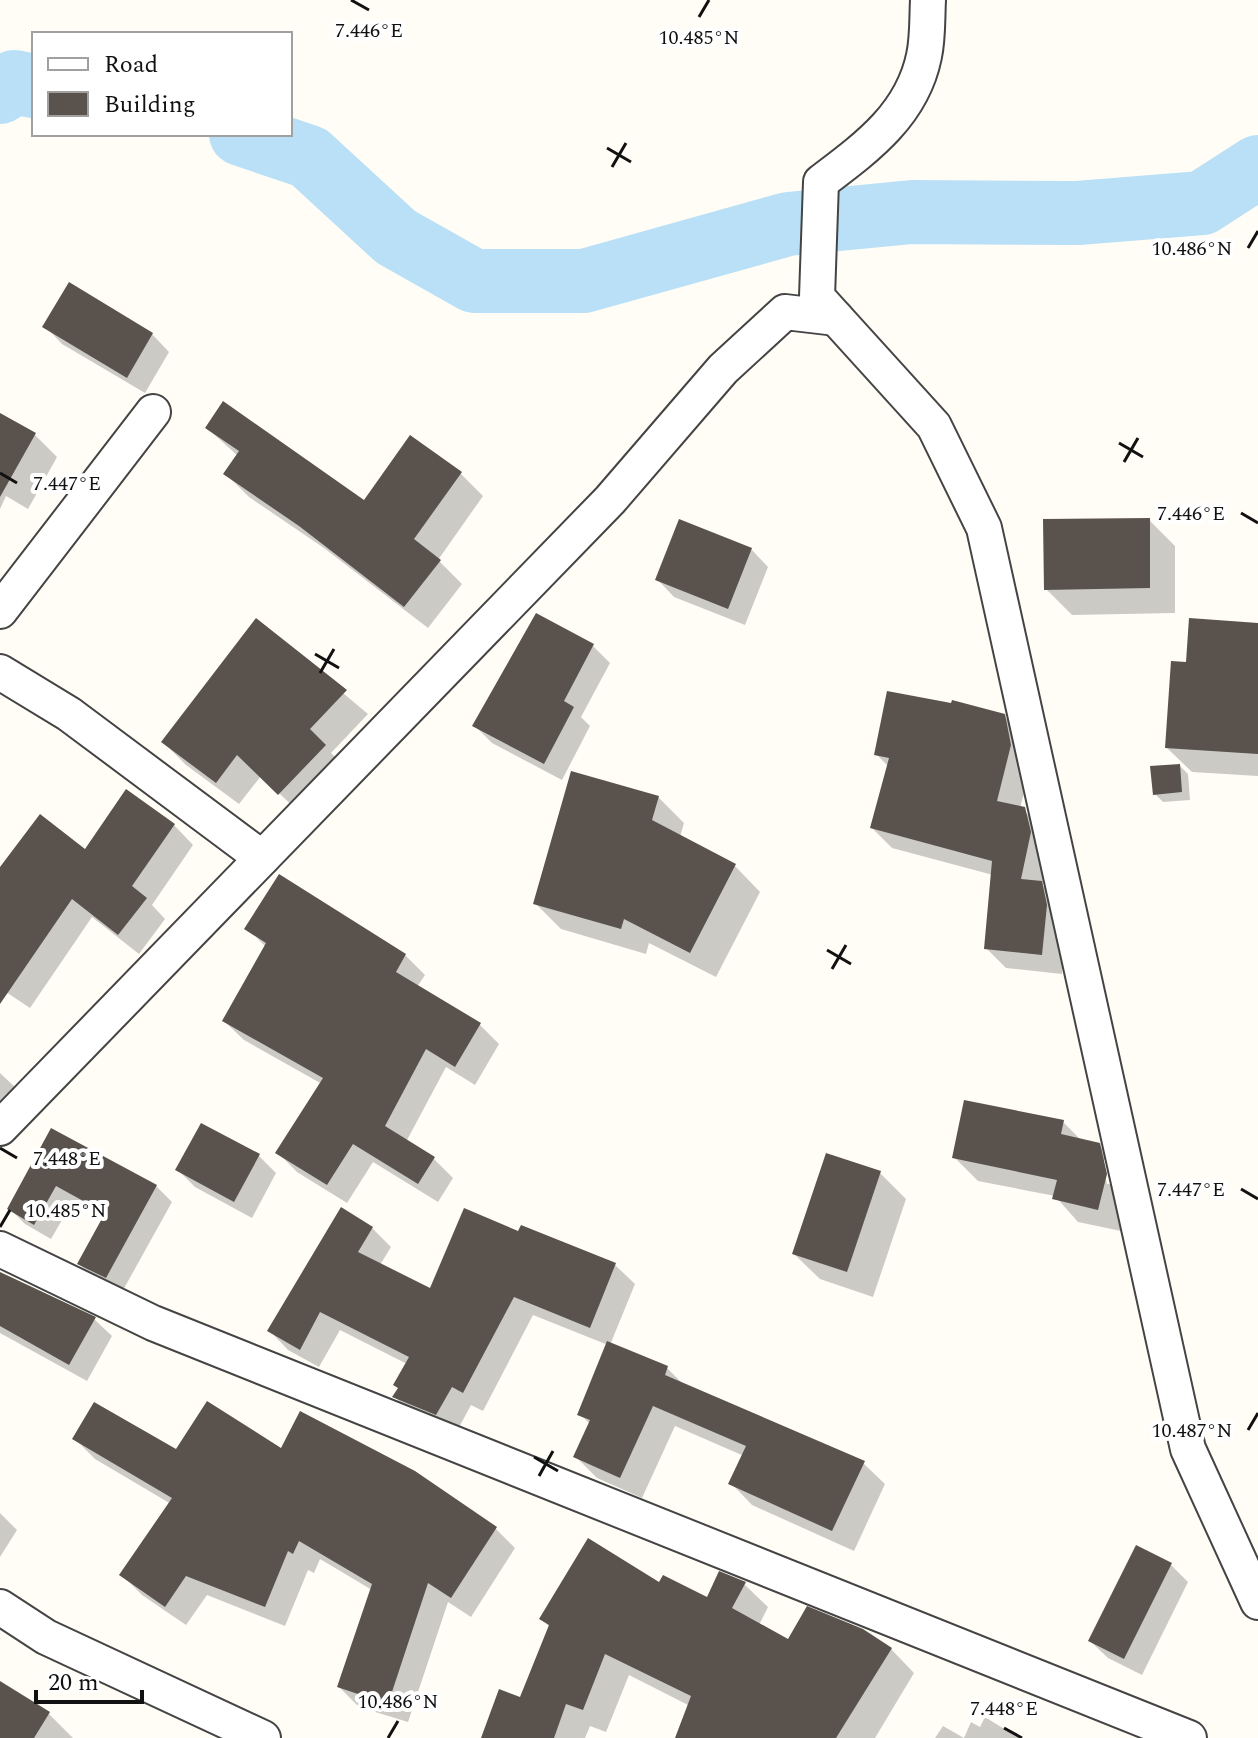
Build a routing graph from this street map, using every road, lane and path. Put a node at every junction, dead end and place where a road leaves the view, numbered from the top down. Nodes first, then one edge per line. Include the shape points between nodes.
1 (928, 0) edge
2 (827, 308) junction
3 (153, 412) dead end
4 (0, 611) edge
5 (0, 672) edge
6 (262, 858) junction
7 (0, 1128) edge
8 (0, 1249) edge
9 (1258, 1602) edge
10 (0, 1607) edge
11 (263, 1738) edge
12 (1189, 1738) edge

1 - 2 street via 924,57 902,111 871,144 821,182
2 - 6 street via 785,312 723,369 610,500
2 - 9 street via 934,426 984,528 1188,1449
3 - 4 street
5 - 6 street via 69,714
6 - 7 street
8 - 12 street via 153,1323
10 - 11 street via 46,1637

